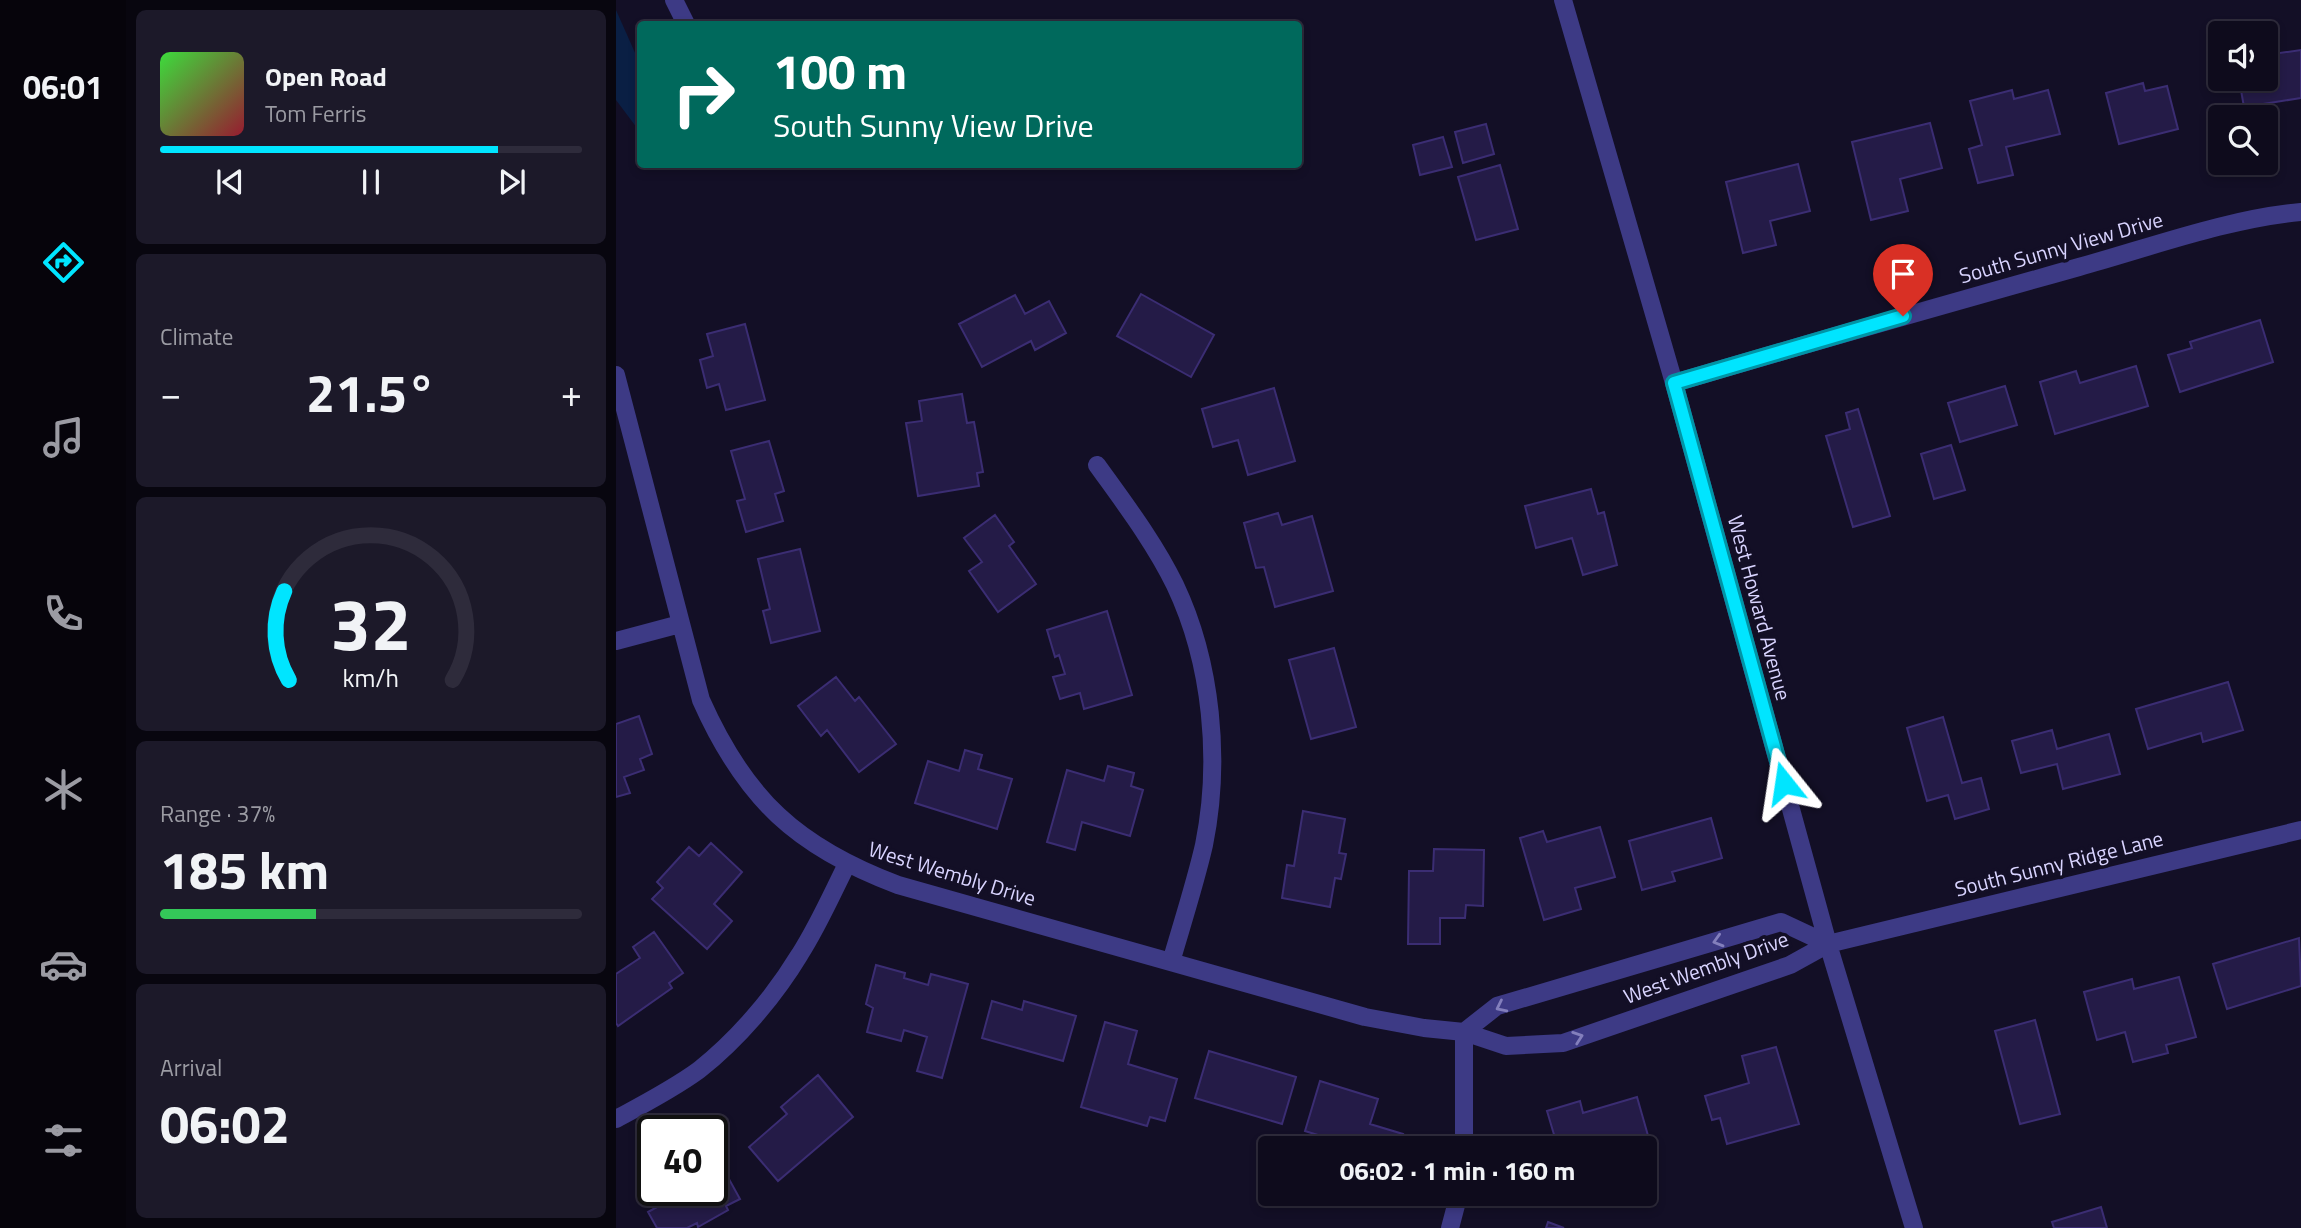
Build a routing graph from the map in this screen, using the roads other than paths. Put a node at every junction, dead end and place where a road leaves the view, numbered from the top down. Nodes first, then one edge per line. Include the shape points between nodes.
1 (674, 0) edge
2 (1563, 0) edge
3 (684, 21) edge
4 (2301, 212) edge
5 (616, 375) edge
6 (1674, 383) junction
7 (1097, 465) dead end
8 (680, 624) junction
9 (616, 641) edge
10 (2301, 830) edge
11 (847, 864) junction
12 (1828, 944) junction
13 (1171, 962) junction
14 (1464, 1032) junction
15 (616, 1119) edge
16 (1464, 1136) edge
17 (1456, 1206) edge
18 (1450, 1228) edge
19 (1913, 1228) edge

1 - 3 street
2 - 6 street, West Howard Avenue
4 - 6 street, South Sunny View Drive via 2198,234
5 - 8 street, West Wembly Drive
6 - 12 street, West Howard Avenue
7 - 13 street via 1176,587 1205,681 1211,788 1204,845
8 - 9 street
8 - 11 street, West Wembly Drive via 701,700 717,738 741,775 800,835
10 - 12 street, South Sunny Ridge Lane
11 - 13 street, West Wembly Drive via 898,885
11 - 15 street via 777,990 699,1070
14 -> 12 street, West Wembly Drive via 1506,1046 1563,1043 1790,965
12 -> 14 street, West Wembly Drive via 1781,922 1497,1006
12 - 19 street, West Howard Avenue
13 - 14 street, West Wembly Drive via 1365,1017
14 - 16 street
17 - 18 street

